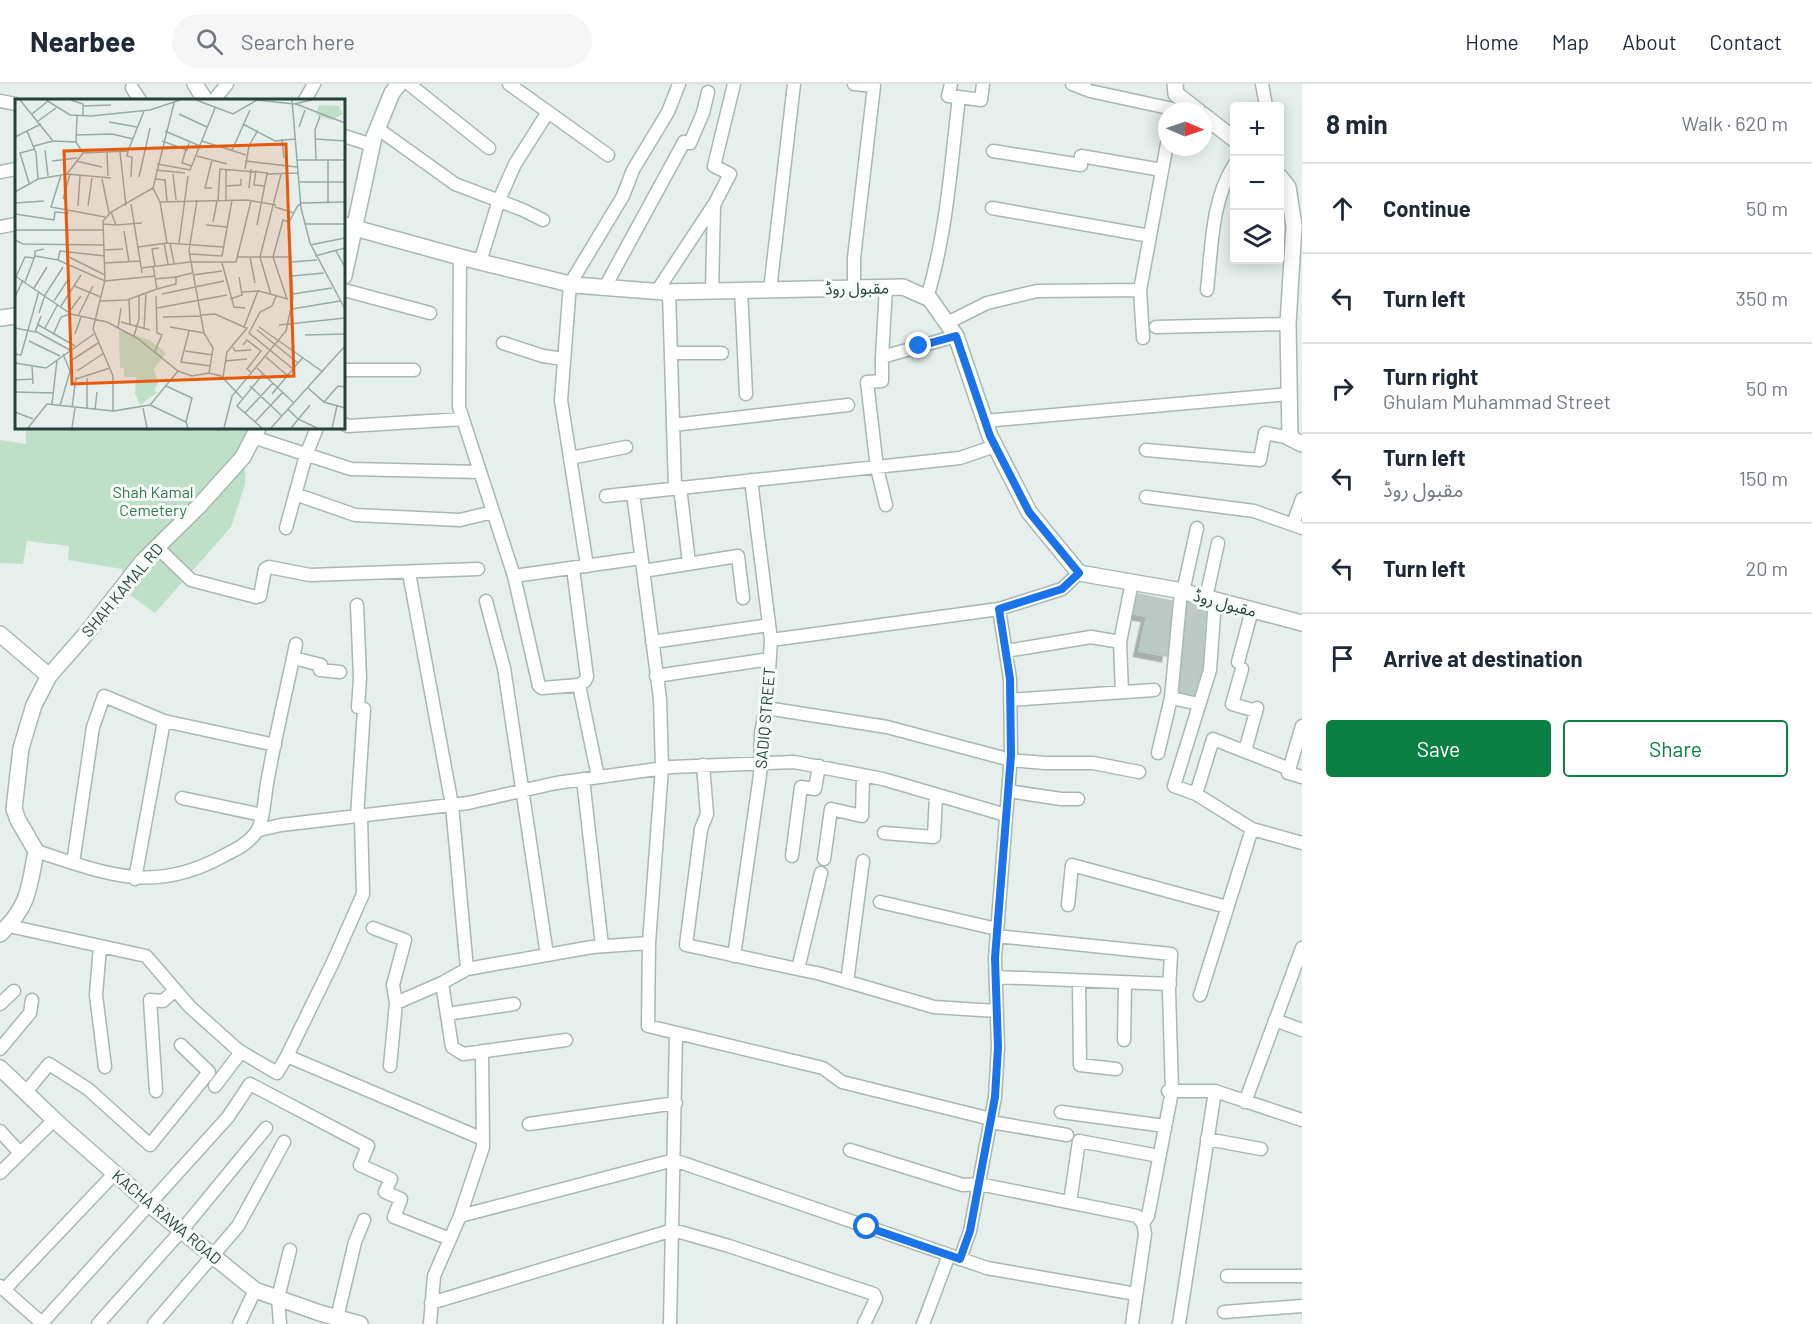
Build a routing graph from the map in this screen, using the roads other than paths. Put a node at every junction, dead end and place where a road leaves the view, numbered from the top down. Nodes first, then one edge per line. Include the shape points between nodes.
1 (195, 84) edge
2 (227, 84) edge
3 (315, 84) edge
4 (409, 84) edge
5 (509, 84) edge
6 (679, 84) edge
7 (734, 84) edge
8 (794, 84) edge
9 (854, 84) edge
10 (951, 84) edge
11 (983, 84) edge
12 (1072, 84) edge
13 (1262, 84) edge
14 (394, 86) edge
15 (132, 88) dead end
16 (708, 92) dead end
17 (959, 97) junction
18 (139, 99) edge
19 (204, 99) edge
20 (215, 99) edge
21 (306, 99) edge
22 (1175, 99) edge
23 (0, 100) edge
24 (1265, 102) edge
25 (15, 104) edge
26 (548, 112) junction
27 (1212, 122) edge
28 (377, 128) junction
29 (345, 136) edge
30 (1230, 136) edge
31 (372, 145) junction
32 (489, 148) dead end
33 (993, 151) dead end
34 (608, 155) dead end
35 (1165, 156) edge
36 (15, 169) edge
37 (1162, 170) junction
38 (0, 172) edge
39 (1230, 172) edge
40 (1302, 179) edge
41 (1284, 182) edge
42 (499, 200) junction
43 (714, 205) junction
44 (992, 207) dead end
45 (543, 220) dead end
46 (15, 224) edge
47 (348, 226) edge
48 (0, 227) edge
49 (1150, 236) junction
50 (460, 257) junction
51 (480, 262) junction
52 (345, 264) edge
53 (570, 284) junction
54 (605, 287) junction
55 (854, 288) junction
56 (886, 288) junction
57 (345, 290) edge
58 (741, 290) junction
59 (770, 290) junction
60 (1140, 290) junction
61 (1207, 290) dead end
62 (663, 291) junction
63 (711, 291) junction
64 (927, 298) junction
65 (430, 314) dead end
66 (15, 316) edge
67 (0, 318) edge
68 (947, 323) junction
69 (1288, 324) junction
70 (1156, 327) dead end
71 (956, 336) junction
72 (1143, 338) dead end
73 (503, 343) dead end
74 (722, 353) dead end
75 (671, 354) junction
76 (882, 357) junction
77 (564, 359) junction
78 (345, 370) edge
79 (414, 370) dead end
80 (746, 394) dead end
81 (1289, 394) junction
82 (848, 405) dead end
83 (463, 419) junction
84 (985, 421) junction
85 (345, 424) edge
86 (673, 425) junction
87 (317, 429) edge
88 (256, 432) edge
89 (1296, 441) edge
90 (995, 446) junction
91 (626, 447) dead end
92 (1146, 450) dead end
93 (306, 455) junction
94 (570, 458) junction
95 (877, 468) junction
96 (480, 472) junction
97 (752, 480) junction
98 (677, 487) junction
99 (633, 493) junction
100 (295, 494) junction
101 (606, 496) dead end
102 (1146, 497) dead end
103 (1302, 500) edge
104 (886, 505) dead end
105 (493, 512) junction
106 (1297, 526) edge
107 (286, 528) dead end
108 (1197, 528) dead end
109 (1218, 543) dead end
110 (157, 547) junction
111 (689, 564) junction
112 (642, 565) junction
113 (588, 566) junction
114 (573, 568) junction
115 (478, 569) dead end
116 (409, 573) junction
117 (1079, 573) junction
118 (513, 576) junction
119 (1132, 582) junction
120 (1182, 592) junction
121 (743, 598) dead end
122 (1210, 599) junction
123 (486, 601) dead end
124 (357, 605) dead end
125 (999, 609) junction
126 (1252, 610) junction
127 (1302, 623) edge
128 (769, 625) junction
129 (0, 634) edge
130 (771, 640) junction
131 (652, 642) junction
132 (1120, 642) junction
133 (297, 644) dead end
134 (1006, 651) junction
135 (294, 658) junction
136 (770, 659) junction
137 (340, 672) dead end
138 (49, 676) junction
139 (656, 676) junction
140 (579, 685) junction
141 (1154, 690) dead end
142 (1122, 692) junction
143 (1171, 698) junction
144 (1010, 700) junction
145 (1199, 704) junction
146 (766, 708) junction
147 (164, 721) junction
148 (1302, 726) edge
149 (275, 745) junction
150 (1245, 752) junction
151 (1158, 753) dead end
152 (1011, 760) junction
153 (760, 763) junction
154 (703, 765) junction
155 (819, 766) junction
156 (662, 768) junction
157 (1290, 768) junction
158 (1139, 772) dead end
159 (863, 775) junction
160 (598, 777) junction
161 (1302, 777) edge
162 (583, 780) junction
163 (524, 791) junction
164 (1008, 791) junction
165 (1196, 794) junction
166 (936, 795) junction
167 (182, 798) dead end
168 (1078, 799) dead end
169 (452, 806) junction
170 (262, 815) junction
171 (1006, 815) junction
172 (359, 817) junction
173 (1252, 828) junction
174 (259, 830) junction
175 (884, 833) dead end
176 (1302, 843) edge
177 (36, 851) junction
178 (792, 856) dead end
179 (824, 859) dead end
180 (863, 861) dead end
181 (73, 863) junction
182 (820, 873) dead end
183 (135, 879) junction
184 (880, 902) dead end
185 (1068, 905) dead end
186 (1227, 907) junction
187 (373, 928) dead end
188 (4, 930) edge
189 (997, 933) junction
190 (649, 943) junction
191 (100, 946) junction
192 (602, 946) junction
193 (1302, 948) edge
194 (547, 955) junction
195 (734, 956) junction
196 (467, 969) junction
197 (798, 969) junction
198 (996, 977) junction
199 (1079, 981) junction
200 (442, 982) junction
201 (847, 982) junction
202 (1125, 983) junction
203 (1170, 984) junction
204 (175, 990) junction
205 (14, 991) dead end
206 (1200, 995) dead end
207 (32, 1000) dead end
208 (396, 1002) junction
209 (0, 1004) edge
210 (514, 1004) dead end
211 (997, 1011) junction
212 (447, 1014) junction
213 (1275, 1020) junction
214 (1302, 1030) edge
215 (676, 1034) junction
216 (566, 1040) dead end
217 (1124, 1040) dead end
218 (181, 1045) dead end
219 (0, 1049) edge
220 (482, 1051) junction
221 (241, 1052) junction
222 (287, 1056) junction
223 (390, 1066) dead end
224 (105, 1067) dead end
225 (0, 1068) edge
226 (1116, 1069) dead end
227 (215, 1086) dead end
228 (156, 1091) dead end
229 (1170, 1091) junction
230 (1215, 1091) junction
231 (26, 1092) junction
232 (1245, 1102) junction
233 (676, 1103) junction
234 (1061, 1112) dead end
235 (55, 1119) junction
236 (1302, 1120) edge
237 (991, 1121) junction
238 (530, 1124) dead end
239 (1165, 1126) junction
240 (266, 1128) dead end
241 (0, 1131) edge
242 (1067, 1135) dead end
243 (483, 1139) junction
244 (1207, 1139) junction
245 (284, 1142) dead end
246 (1261, 1149) dead end
247 (850, 1150) dead end
248 (20, 1153) junction
249 (1159, 1156) junction
250 (674, 1161) junction
251 (0, 1173) edge
252 (115, 1173) junction
253 (979, 1184) junction
254 (1070, 1202) junction
255 (150, 1203) junction
256 (460, 1216) junction
257 (364, 1220) dead end
258 (1143, 1223) junction
259 (182, 1230) junction
260 (673, 1230) junction
261 (450, 1239) junction
262 (290, 1250) dead end
263 (212, 1255) junction
264 (955, 1257) junction
265 (1227, 1276) dead end
266 (1302, 1276) edge
267 (2, 1288) edge
268 (255, 1290) junction
269 (1136, 1294) junction
270 (278, 1298) junction
271 (431, 1303) junction
272 (1302, 1306) edge
273 (1224, 1312) dead end
274 (337, 1318) junction
275 (43, 1324) edge
276 (98, 1324) edge
277 (153, 1324) edge
278 (239, 1324) edge
279 (280, 1324) edge
280 (360, 1324) edge
281 (430, 1324) edge
282 (670, 1324) edge
283 (864, 1324) edge
284 (923, 1324) edge
285 (1132, 1324) edge
286 (1179, 1324) edge

1 - 19 street
2 - 20 street
3 - 21 street
4 - 32 street
5 - 26 street
6 - 53 street via 668,112
7 - 43 street via 714,166 730,174
8 - 59 street
9 - 55 street via 874,86
10 - 17 street via 948,96
11 - 17 street via 981,100
12 - 22 street via 1090,91
13 - 24 street
14 - 28 street
15 - 18 street
16 - 54 street via 690,142 684,142
17 - 64 street via 943,231
23 - 25 street
26 - 34 street
26 - 42 street via 515,164
27 - 30 street
28 - 31 street
28 - 42 street via 455,183
29 - 31 street
31 - 47 street
33 - 37 street via 1081,165 1081,156
35 - 37 street
36 - 38 street
37 - 49 street
39 - 61 street via 1223,183 1216,214
40 - 41 street
41 - 69 street via 1294,226
42 - 45 street
42 - 51 street
43 - 62 street
43 - 63 street
44 - 49 street
46 - 48 street
47 - 50 street, مقبول روڈ
47 - 52 street
49 - 60 street
50 - 51 street, مقبول روڈ
50 - 83 street via 459,407
51 - 53 street, مقبول روڈ
53 - 54 street, مقبول روڈ
53 - 77 street
54 - 62 street, مقبول روڈ
55 - 56 street, مقبول روڈ
55 - 59 street, مقبول روڈ
56 - 64 street, مقبول روڈ via 903,287
56 - 76 street
57 - 65 street
58 - 59 street, مقبول روڈ
58 - 63 street, مقبول روڈ
58 - 80 street
60 - 68 street via 1037,291 987,303
60 - 72 street
62 - 63 street, مقبول روڈ
62 - 75 street
64 - 68 street, مقبول روڈ
66 - 67 street
68 - 71 street, مقبول روڈ
69 - 70 street
69 - 81 street
71 - 76 street
71 - 84 street, مقبول روڈ
73 - 77 street
74 - 75 street
75 - 86 street
76 - 95 street via 882,381 867,382
77 - 94 street via 561,400
78 - 79 street
81 - 84 street
81 - 89 street
82 - 86 street
83 - 85 street
83 - 96 street
84 - 90 street, مقبول روڈ
86 - 98 street
87 - 93 street
88 - 93 street
88 - 110 street, SHAH KAMAL RD via 243,457
89 - 92 street via 1265,433 1260,460
90 - 95 street via 960,458
90 - 117 street, مقبول روڈ via 1029,512
91 - 94 street
93 - 96 street via 351,470
93 - 100 street
94 - 113 street
95 - 97 street
95 - 104 street
96 - 105 street
97 - 98 street
97 - 128 street, SADIQ STREET
98 - 99 street
98 - 111 street
99 - 101 street
99 - 112 street
100 - 105 street via 354,515 460,520
100 - 107 street
102 - 106 street via 1254,511
103 - 106 street
105 - 118 street
108 - 120 street
109 - 122 street
110 - 116 street via 191,580 256,597 260,596 269,567 310,575
110 - 138 street, SHAH KAMAL RD
111 - 112 street
111 - 121 street via 738,556
112 - 113 street
112 - 131 street
113 - 114 street
114 - 118 street
114 - 140 street via 587,677
115 - 116 street
116 - 169 street
117 - 119 street, مقبول روڈ
117 - 125 street via 1062,589
118 - 140 street via 539,686
119 - 120 street, مقبول روڈ
119 - 132 street
120 - 122 street, مقبول روڈ
120 - 143 street
122 - 126 street, مقبول روڈ
122 - 145 street via 1210,670
123 - 163 street via 504,668
124 - 172 street via 358,707 364,709
125 - 130 street
125 - 134 street
126 - 127 street, مقبول روڈ
126 - 150 street via 1232,704 1257,709
128 - 130 street, SADIQ STREET
128 - 131 street
129 - 138 street
130 - 136 street, SADIQ STREET
131 - 139 street
132 - 134 street via 1091,637
132 - 142 street
133 - 135 street
134 - 144 street
135 - 137 street via 321,665 320,670
135 - 149 street
136 - 139 street
136 - 146 street, SADIQ STREET
138 - 177 street, SHAH KAMAL RD via 34,705 21,748 14,809
139 - 156 street
140 - 160 street
141 - 142 street
142 - 144 street
143 - 145 street
143 - 151 street
144 - 152 street
145 - 165 street via 1174,786
146 - 152 street via 887,727
146 - 153 street, SADIQ STREET
147 - 149 street
147 - 181 street via 104,696 93,727
147 - 183 street
148 - 157 street
149 - 170 street
150 - 157 street
150 - 165 street via 1213,739
152 - 158 street via 1094,763
152 - 164 street
153 - 154 street
153 - 155 street
153 - 195 street, SADIQ STREET
154 - 156 street
154 - 195 street via 707,814 701,829 686,944
155 - 159 street
155 - 178 street via 815,789 801,787
156 - 160 street
156 - 190 street
157 - 161 street via 1288,773
159 - 166 street
159 - 179 street via 861,816 831,809
160 - 162 street
162 - 163 street
162 - 192 street
163 - 169 street
163 - 194 street
164 - 168 street
164 - 171 street
165 - 173 street
166 - 171 street
166 - 175 street via 934,837
167 - 170 street
169 - 172 street
169 - 196 street
170 - 174 street
171 - 189 street
172 - 174 street
172 - 222 street via 363,894
173 - 176 street
173 - 186 street
174 - 183 street via 247,843 211,863 176,876
177 - 181 street
177 - 188 street via 28,896 16,919
180 - 201 street
181 - 183 street
182 - 197 street
184 - 189 street
185 - 186 street via 1072,865
186 - 206 street
187 - 208 street via 405,940 393,985
188 - 191 street
189 - 198 street
189 - 203 street via 1171,954
190 - 192 street
190 - 215 street via 648,1026
191 - 204 street via 146,956
191 - 224 street via 96,995
192 - 194 street
193 - 213 street
194 - 196 street
195 - 197 street
196 - 200 street
197 - 201 street
198 - 199 street
198 - 211 street
199 - 202 street
199 - 226 street via 1080,1065
200 - 208 street
200 - 212 street
201 - 211 street via 934,1007
202 - 203 street
202 - 217 street
203 - 229 street
204 - 221 street
204 - 228 street via 163,1001 150,1000
205 - 209 street
207 - 219 street via 30,1013
208 - 223 street
210 - 212 street
211 - 237 street via 996,1087
212 - 220 street via 452,1047 464,1053
213 - 214 street
213 - 232 street
215 - 233 street
215 - 237 street via 823,1068 842,1082
216 - 220 street
218 - 231 street via 209,1072 150,1145 88,1089 50,1064
220 - 243 street
221 - 222 street via 276,1073
221 - 227 street
222 - 243 street
225 - 231 street, KACHA RAWA ROAD
229 - 230 street
229 - 239 street
230 - 232 street
230 - 244 street
231 - 235 street, KACHA RAWA ROAD
232 - 236 street
233 - 238 street
233 - 250 street
234 - 239 street
235 - 248 street
235 - 252 street, KACHA RAWA ROAD
237 - 242 street
237 - 253 street
239 - 249 street
240 - 259 street
241 - 248 street
243 - 256 street
244 - 246 street
244 - 286 street
245 - 263 street via 238,1226
247 - 253 street via 963,1185
248 - 251 street
249 - 254 street via 1079,1141
249 - 258 street via 1148,1216
250 - 256 street
250 - 260 street
250 - 264 street
252 - 255 street, KACHA RAWA ROAD
252 - 267 street
253 - 254 street
253 - 264 street via 970,1231
254 - 258 street via 1137,1216
255 - 259 street, KACHA RAWA ROAD
255 - 261 street via 228,1117 250,1084 368,1146 360,1165 391,1179 385,1192 401,1199 394,1217
255 - 275 street
256 - 261 street
257 - 274 street
258 - 269 street via 1145,1234
259 - 263 street, KACHA RAWA ROAD
259 - 276 street
260 - 271 street
260 - 282 street
260 - 283 street via 874,1294 876,1299
261 - 271 street via 434,1276
262 - 270 street
263 - 268 street, KACHA RAWA ROAD
263 - 277 street
264 - 269 street via 987,1268
264 - 284 street
265 - 266 street
267 - 275 street
268 - 270 street, KACHA RAWA ROAD
268 - 278 street
269 - 285 street
270 - 274 street, KACHA RAWA ROAD
270 - 279 street
271 - 281 street
272 - 273 street
274 - 280 street, KACHA RAWA ROAD

